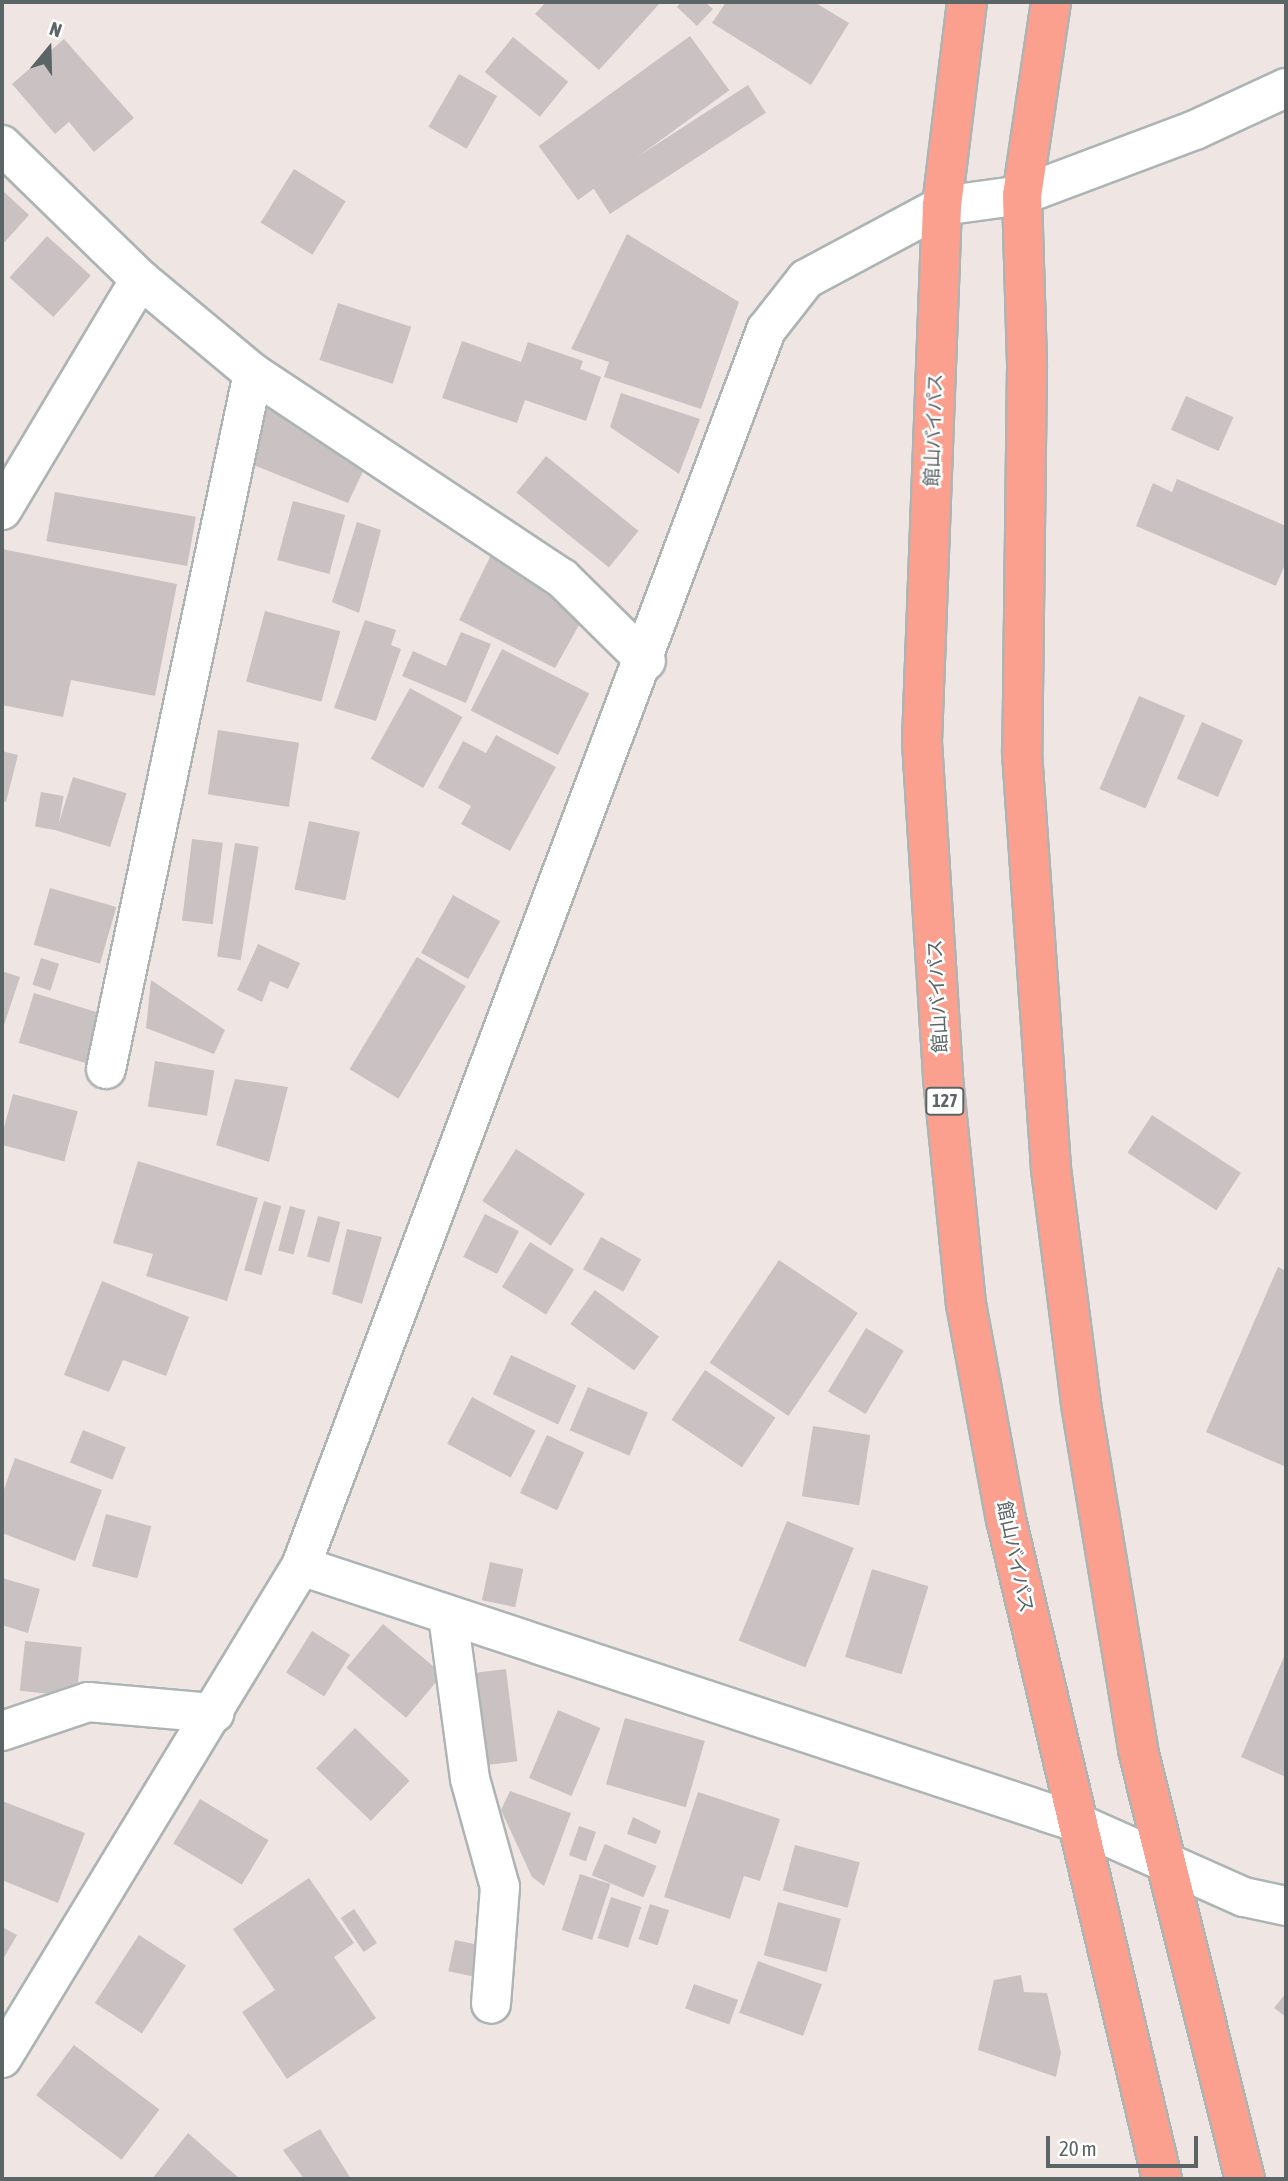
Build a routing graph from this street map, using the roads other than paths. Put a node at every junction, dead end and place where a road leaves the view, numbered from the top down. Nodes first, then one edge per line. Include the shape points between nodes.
1 (967, 2) edge
2 (1051, 2) edge
3 (1286, 88) edge
4 (2, 145) edge
5 (1022, 195) junction
6 (942, 206) junction
7 (140, 279) junction
8 (253, 373) junction
9 (2, 510) edge
10 (646, 661) junction
11 (106, 1069) dead end
12 (301, 1566) junction
13 (448, 1616) junction
14 (215, 1713) junction
15 (2, 1731) edge
16 (1073, 1821) junction
17 (1168, 1866) junction
18 (1286, 1906) edge
19 (491, 2004) dead end
20 (2, 2058) edge
21 (1162, 2179) edge
22 (1245, 2179) edge

1 - 6 highway, 館山バイパス / 127
2 - 5 highway
3 - 5 street via 1195,130
4 - 7 street
5 - 6 street
5 - 17 highway via 1027,367 1022,753 1051,1169 1081,1404 1138,1750
6 - 10 street via 806,279 766,330
6 - 16 highway, 館山バイパス / 127 via 922,742 943,1078 966,1304
7 - 8 street
7 - 9 street
8 - 10 street via 562,578
8 - 11 street
10 - 12 street
12 - 13 street
12 - 14 street
13 - 16 street
13 - 19 street via 470,1779 500,1887
14 - 15 street via 88,1702
14 - 20 street
16 - 17 street
16 - 21 highway, 館山バイパス / 127
17 - 18 street
17 - 22 highway

